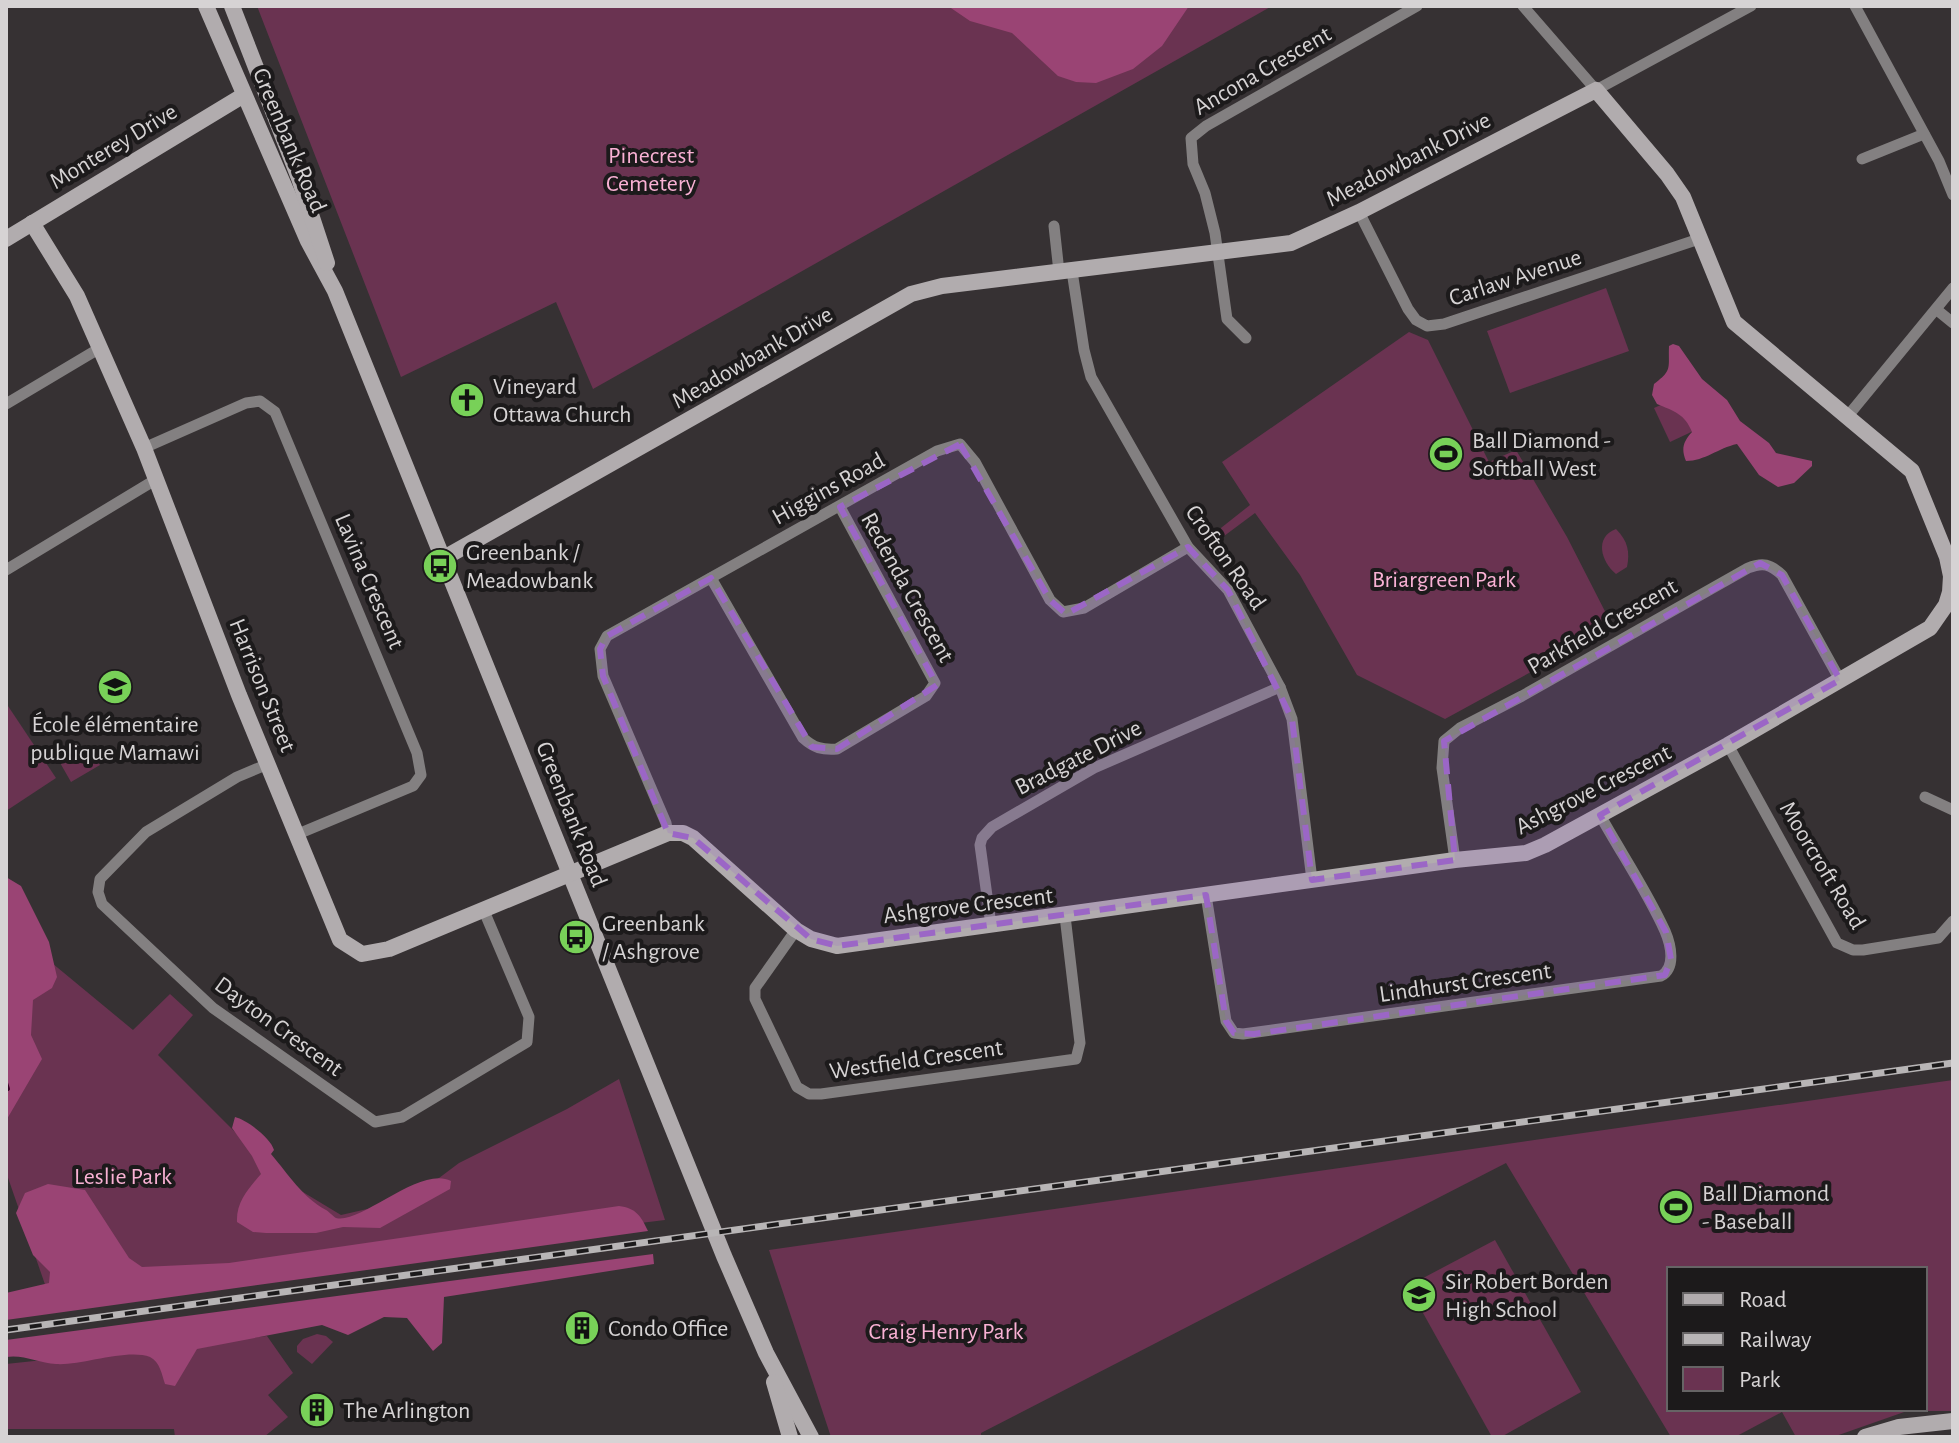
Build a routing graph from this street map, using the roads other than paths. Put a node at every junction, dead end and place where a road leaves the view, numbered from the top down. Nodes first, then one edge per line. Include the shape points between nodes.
1 (206, 6) edge
2 (232, 6) edge
3 (1417, 6) edge
4 (1523, 6) edge
5 (1751, 6) edge
6 (1855, 6) edge
7 (1596, 90) junction
8 (244, 95) junction
9 (1924, 134) junction
10 (1862, 159) dead end
11 (1953, 195) edge
12 (1359, 212) junction
13 (32, 223) junction
14 (1054, 226) dead end
15 (6, 239) edge
16 (1699, 239) junction
17 (1218, 253) junction
18 (1066, 271) junction
19 (1953, 288) edge
20 (335, 291) junction
21 (1937, 310) junction
22 (1953, 323) edge
23 (1246, 338) dead end
24 (100, 348) junction
25 (6, 404) edge
26 (1847, 417) junction
27 (144, 448) junction
28 (155, 480) junction
29 (840, 507) junction
30 (1188, 547) junction
31 (444, 558) junction
32 (6, 570) edge
33 (711, 578) junction
34 (1840, 680) junction
35 (1280, 687) junction
36 (1728, 745) junction
37 (268, 764) junction
38 (1925, 797) dead end
39 (1953, 810) edge
40 (1600, 815) junction
41 (668, 833) junction
42 (298, 834) junction
43 (1455, 860) junction
44 (571, 875) junction
45 (1312, 880) junction
46 (1206, 895) junction
47 (484, 911) junction
48 (1065, 916) junction
49 (1953, 921) edge
50 (991, 925) junction
51 (796, 930) junction
52 (766, 1353) junction
53 (1953, 1421) edge
54 (790, 1437) edge
55 (811, 1437) edge
56 (1865, 1437) edge

1 - 8 street, Greenbank Road
2 - 20 street, Greenbank Road via 321,238
3 - 17 street, Ancona Crescent via 1191,138
4 - 7 street
5 - 7 street, Meadowbank Drive
6 - 9 street
7 - 12 street, Meadowbank Drive
7 - 16 street, Ashgrove Crescent via 1675,185
8 - 13 street, Monterey Drive
8 - 20 street, Greenbank Road
9 - 10 street
9 - 11 street
12 - 16 street, Carlaw Avenue via 1408,309 1427,326
12 - 17 street, Meadowbank Drive via 1291,243
13 - 15 street, Monterey Drive
13 - 24 street, Harrison Street via 77,296
14 - 18 street
16 - 26 street, Ashgrove Crescent via 1734,322
17 - 18 street, Meadowbank Drive
17 - 23 street via 1227,319
18 - 30 street, Crofton Road via 1091,377
18 - 31 street, Meadowbank Drive via 911,294
19 - 21 street
20 - 31 street, Greenbank Road
21 - 22 street
21 - 26 street
24 - 25 street
24 - 27 street, Harrison Street
26 - 34 street, Ashgrove Crescent via 1912,471 1951,576 1946,605 1930,628
27 - 28 street, Harrison Street
27 - 42 street, Lavina Crescent via 246,403 260,401 275,412 417,753 421,775 413,786
28 - 32 street
28 - 37 street, Harrison Street
29 - 30 street, Higgins Road via 937,451 960,444 1050,600 1063,612 1084,608
29 - 33 street, Higgins Road
29 - 33 street, Redenda Crescent via 935,683 926,696 837,749 812,747 803,738
30 - 35 street, Crofton Road via 1228,590
31 - 44 street, Greenbank Road
33 - 41 street, Higgins Road via 607,636 600,649 603,676
34 - 36 street, Ashgrove Crescent
34 - 43 street, Parkfield Crescent via 1782,575 1760,563 1748,568 1444,741 1442,768
35 - 45 street, Crofton Road via 1292,719
35 - 50 street, Bradgate Drive via 1094,768 992,827 980,845
36 - 40 street, Ashgrove Crescent
36 - 49 street, Moorcroft Road via 1837,943 1863,950 1930,940 1943,935
37 - 42 street, Harrison Street
37 - 47 street, Dayton Crescent via 146,832 100,879 98,892 102,904 213,1008 375,1122 402,1117 527,1042 529,1017
38 - 39 street
40 - 43 street, Ashgrove Crescent via 1526,853
40 - 46 street, Lindhurst Crescent via 1666,932 1670,965 1661,976 1234,1033 1226,1021
41 - 44 street
41 - 51 street, Ashgrove Crescent via 693,838
42 - 47 street, Harrison Street via 340,940 362,954 389,949
43 - 45 street, Ashgrove Crescent
44 - 47 street, Harrison Street
44 - 52 street, Greenbank Road
45 - 46 street, Ashgrove Crescent
46 - 48 street, Ashgrove Crescent
48 - 50 street, Ashgrove Crescent
48 - 51 street, Westfield Crescent via 1080,1043 1076,1059 821,1094 797,1087 755,999 755,988
50 - 51 street, Ashgrove Crescent via 837,946
52 - 54 street, Greenbank Road
52 - 55 street, Greenbank Road
53 - 56 street

